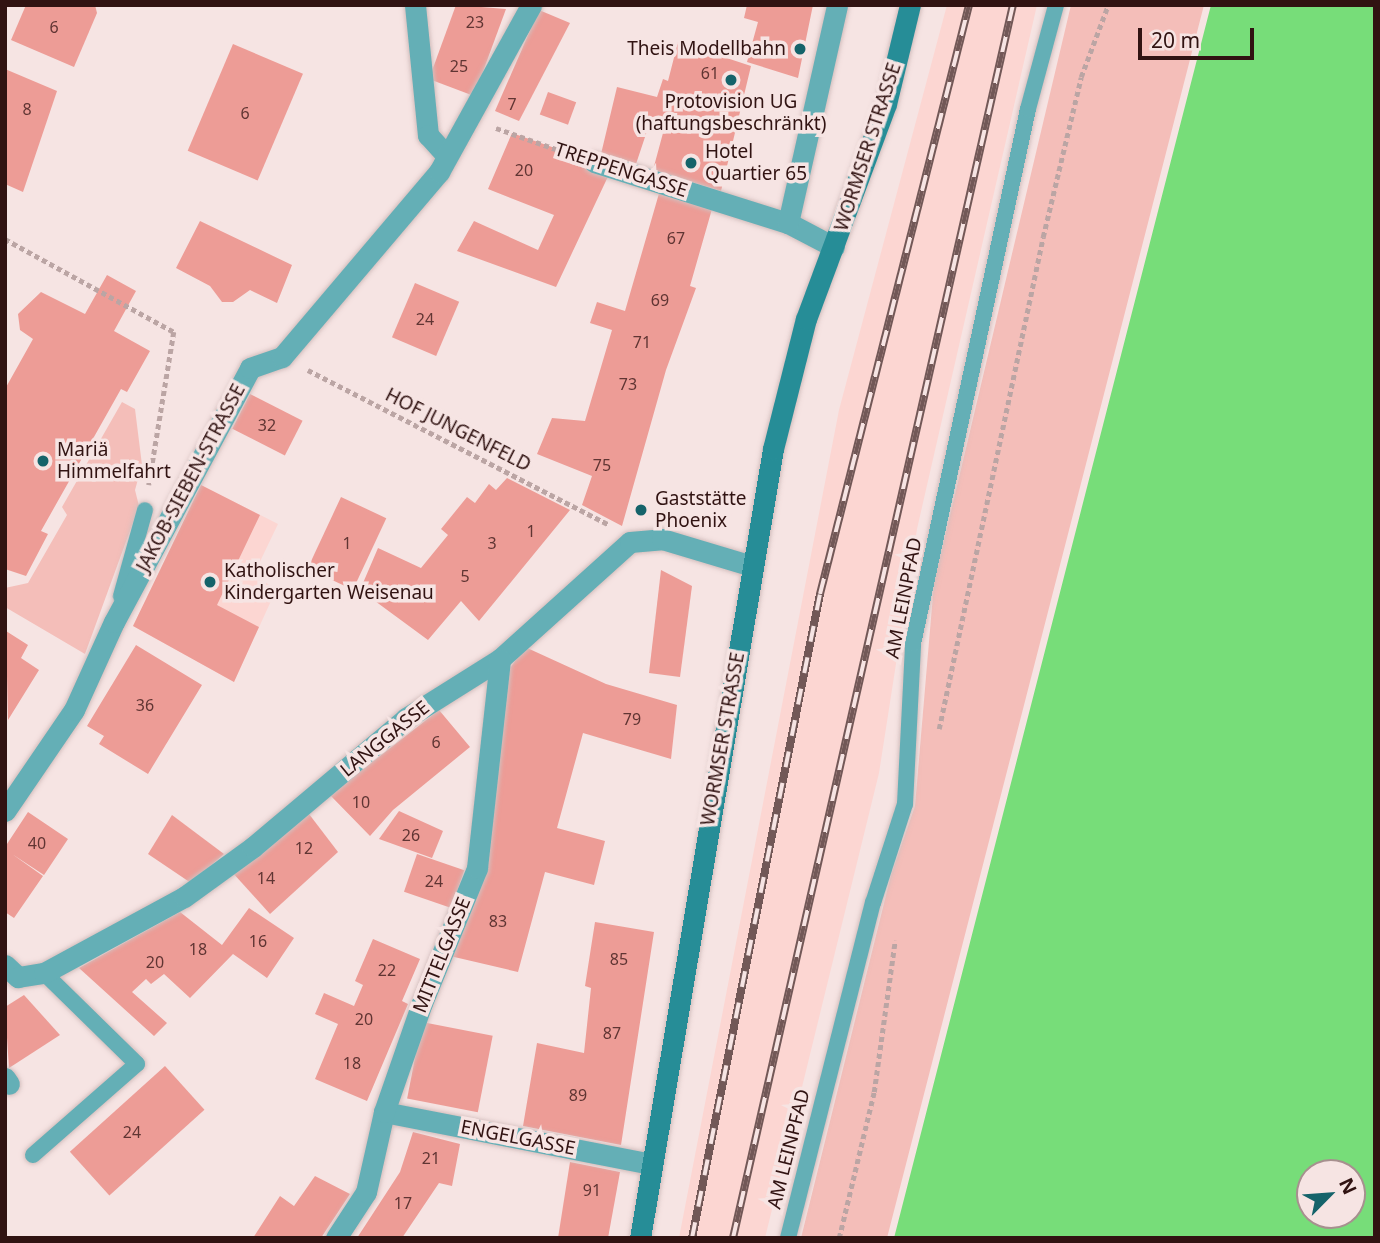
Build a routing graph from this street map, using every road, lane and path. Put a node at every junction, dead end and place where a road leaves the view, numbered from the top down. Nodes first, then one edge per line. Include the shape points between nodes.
1 (415, 5) edge
2 (531, 5) edge
3 (837, 5) edge
4 (911, 5) edge
5 (1056, 5) edge
6 (1108, 5) edge
7 (466, 131) junction
8 (447, 156) junction
9 (594, 162) joint
10 (788, 223) junction
11 (5, 239) edge
12 (834, 247) junction
13 (282, 358) junction
14 (145, 510) joint
15 (620, 530) dead end
16 (752, 566) junction
17 (114, 622) junction
18 (500, 659) junction
19 (937, 745) dead end
20 (5, 811) edge
21 (896, 933) dead end
22 (44, 973) junction
23 (9, 977) edge
24 (384, 1112) junction
25 (33, 1155) dead end
26 (652, 1164) junction
27 (336, 1238) edge
28 (640, 1238) edge
29 (788, 1238) edge
30 (839, 1238) edge

1 - 8 street via 426,125
2 - 7 street
3 - 10 street
4 - 12 main road, WORMSER STRASSE via 886,104
5 - 29 lane, AM LEINPFAD via 1028,109 913,644 905,804 873,903
6 - 19 path via 1081,77 1044,237
7 - 8 street
7 - 9 path, TREPPENGASSE via 484,142 492,126
8 - 13 street
9 - 10 street, TREPPENGASSE
10 - 12 street, WORMSER STRASSE
11 - 14 path via 174,332
12 - 16 main road, WORMSER STRASSE via 803,332 773,449
13 - 15 path, HOF JUNGENFELD
13 - 17 street, JAKOB-SIEBEN-STRASSE via 250,368
14 - 17 lane
16 - 18 street, LANGGASSE via 662,539 630,542
16 - 26 main road, WORMSER STRASSE
17 - 20 street, JAKOB-SIEBEN-STRASSE via 74,710
18 - 22 street, LANGGASSE via 407,718 254,847 184,897 70,963
18 - 24 street, MITTELGASSE via 477,868
21 - 30 path via 874,1092
22 - 23 street, LANGGASSE
22 - 25 lane via 137,1064
24 - 26 street, ENGELGASSE
24 - 27 street, MITTELGASSE via 366,1192
26 - 28 main road, WORMSER STRASSE

